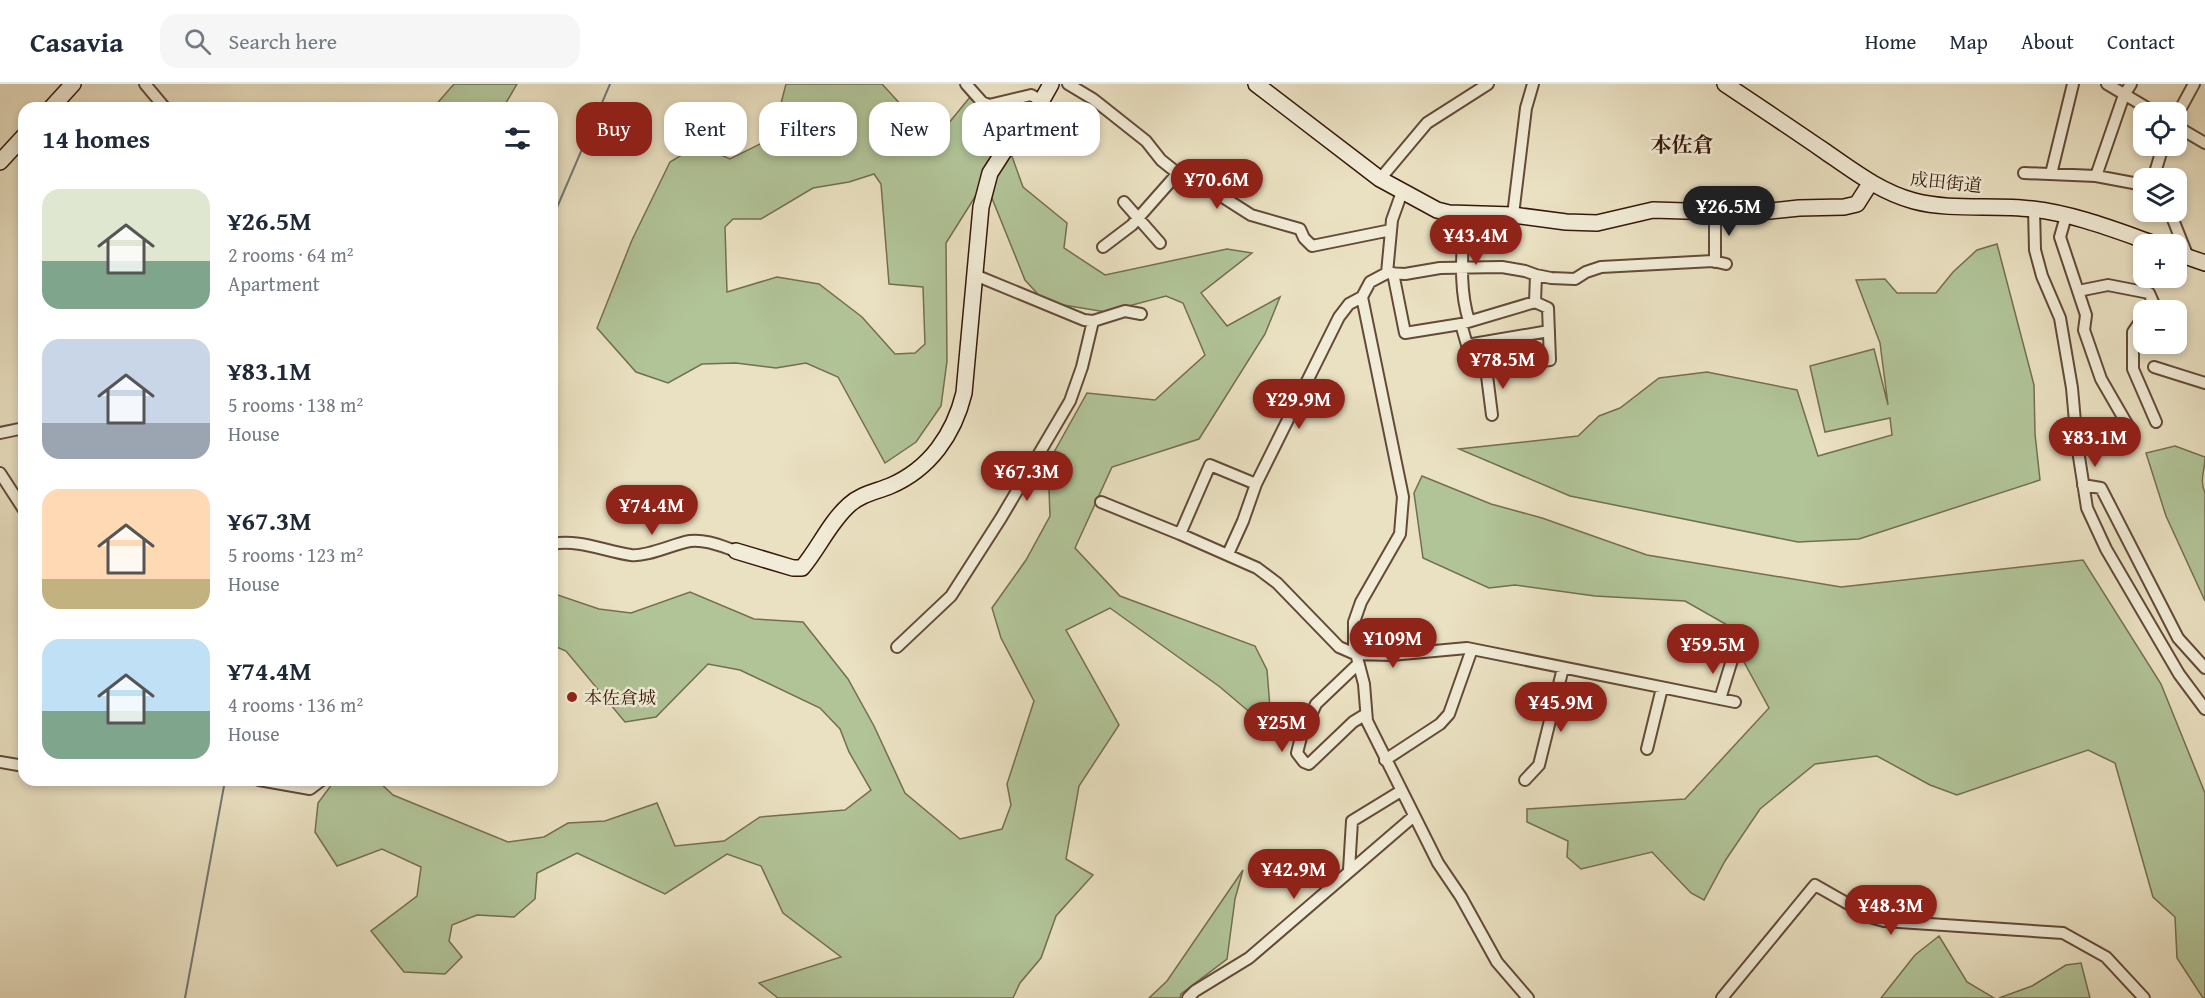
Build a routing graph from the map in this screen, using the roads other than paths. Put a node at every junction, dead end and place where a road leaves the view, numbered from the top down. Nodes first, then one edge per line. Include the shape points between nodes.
1 (73, 84) edge
2 (145, 84) edge
3 (966, 84) edge
4 (1052, 84) edge
5 (1068, 84) edge
6 (1256, 84) edge
7 (1488, 84) edge
8 (1533, 84) edge
9 (1725, 84) edge
10 (2073, 84) edge
11 (2107, 84) edge
12 (2131, 84) edge
13 (2194, 84) edge
14 (2124, 95) junction
15 (1042, 101) junction
16 (56, 102) edge
17 (160, 102) edge
18 (2136, 102) edge
19 (2184, 102) edge
20 (2187, 132) edge
21 (18, 142) edge
22 (2205, 143) edge
23 (0, 162) edge
24 (1178, 173) junction
25 (2024, 173) dead end
26 (2051, 174) junction
27 (2096, 176) junction
28 (1380, 179) junction
29 (1871, 182) junction
30 (2133, 183) edge
31 (1402, 192) junction
32 (1124, 202) dead end
33 (2034, 209) junction
34 (1714, 213) junction
35 (1464, 214) junction
36 (1513, 215) junction
37 (2066, 216) junction
38 (1138, 218) junction
39 (1391, 230) junction
40 (2133, 237) edge
41 (1160, 243) dead end
42 (1103, 247) dead end
43 (2187, 257) edge
44 (1714, 262) junction
45 (2205, 263) edge
46 (1726, 264) dead end
47 (1462, 267) junction
48 (1390, 273) junction
49 (975, 275) junction
50 (1536, 276) junction
51 (2078, 291) junction
52 (1362, 297) junction
53 (2152, 300) edge
54 (1535, 302) junction
55 (1141, 314) dead end
56 (1093, 321) junction
57 (1465, 322) junction
58 (1549, 331) junction
59 (1467, 345) junction
60 (2133, 354) edge
61 (2154, 367) dead end
62 (1486, 368) junction
63 (2205, 383) edge
64 (1492, 415) dead end
65 (2156, 422) dead end
66 (18, 429) edge
67 (2131, 431) dead end
68 (0, 433) edge
69 (0, 473) edge
70 (1256, 484) junction
71 (2083, 484) junction
72 (18, 501) edge
73 (1101, 502) dead end
74 (1180, 534) junction
75 (558, 544) edge
76 (736, 551) joint
77 (1228, 555) junction
78 (897, 647) dead end
79 (1472, 649) junction
80 (1357, 659) junction
81 (1732, 660) dead end
82 (1563, 668) junction
83 (2205, 668) edge
84 (1662, 687) junction
85 (1720, 699) junction
86 (1735, 702) dead end
87 (2205, 709) edge
88 (1366, 714) junction
89 (1647, 749) dead end
90 (1385, 760) junction
91 (0, 762) edge
92 (18, 765) edge
93 (1525, 780) dead end
94 (293, 786) edge
95 (314, 786) edge
96 (1401, 791) junction
97 (1414, 816) junction
98 (1349, 870) junction
99 (1188, 998) edge
100 (1528, 998) edge
101 (1722, 998) edge
102 (2144, 998) edge

1 - 16 street
2 - 17 street
3 - 15 street via 989,105 1031,95
4 - 15 street
5 - 24 street via 1146,141
6 - 28 street
7 - 28 street via 1427,123
8 - 36 street via 1526,108
9 - 29 street, 成田街道
10 - 26 street
11 - 14 street
12 - 14 street
13 - 19 street
14 - 18 street
14 - 27 street
15 - 49 street via 990,173 981,207
20 - 22 street
21 - 23 street
24 - 38 street
24 - 39 street via 1251,215 1300,229 1312,246
25 - 26 street
26 - 27 street
27 - 30 street
28 - 31 street
29 - 33 street, 成田街道 via 1916,202
29 - 34 street via 1857,204 1844,207
31 - 35 street via 1437,210
31 - 39 street
32 - 38 street
33 - 37 street, 成田街道
33 - 71 street via 2037,259 2060,318
34 - 36 street via 1653,210 1597,223
34 - 44 street
35 - 36 street
35 - 47 street
37 - 40 street, 成田街道
37 - 51 street via 2060,237
38 - 41 street
38 - 42 street
39 - 48 street
43 - 45 street
44 - 46 street
44 - 50 street via 1601,267 1575,279
47 - 48 street
47 - 50 street via 1502,267
47 - 57 street
48 - 52 street via 1370,282
48 - 57 street via 1405,333
49 - 56 street
49 - 76 street via 964,393 954,425 936,452 902,479 850,504 802,568
50 - 54 street
51 - 53 street via 2108,285 2149,292
51 - 67 street via 2086,315 2084,330 2101,379
52 - 70 street via 1348,304 1339,317
52 - 80 street via 1403,497 1403,518 1400,534 1361,602 1354,622
54 - 57 street
54 - 58 street via 1548,308
55 - 56 street via 1125,311
56 - 78 street via 1070,401 1001,518 951,596
57 - 59 street
58 - 59 street
58 - 62 street via 1550,360
59 - 62 street via 1474,369
60 - 65 street via 2133,369
61 - 63 street
62 - 64 street
66 - 68 street
69 - 72 street
70 - 74 street via 1210,465
70 - 77 street
71 - 83 street via 2101,488 2178,638
71 - 87 street via 2087,508 2101,541 2179,674
73 - 74 street
74 - 77 street
75 - 76 street via 583,544 633,555 692,541
77 - 80 street via 1257,568 1277,583 1339,647
79 - 80 street
79 - 82 street
79 - 90 street via 1449,714
80 - 88 street
80 - 88 street via 1316,704 1297,753 1309,764
81 - 85 street
82 - 84 street
82 - 93 street via 1539,765
84 - 85 street
84 - 89 street
85 - 86 street
88 - 90 street
90 - 96 street
91 - 92 street
94 - 95 street via 310,789
96 - 97 street
96 - 98 street via 1352,821
97 - 98 street
97 - 100 street via 1497,962
98 - 99 street via 1249,958
101 - 102 street via 1815,885 1884,921 2063,933 2106,957

